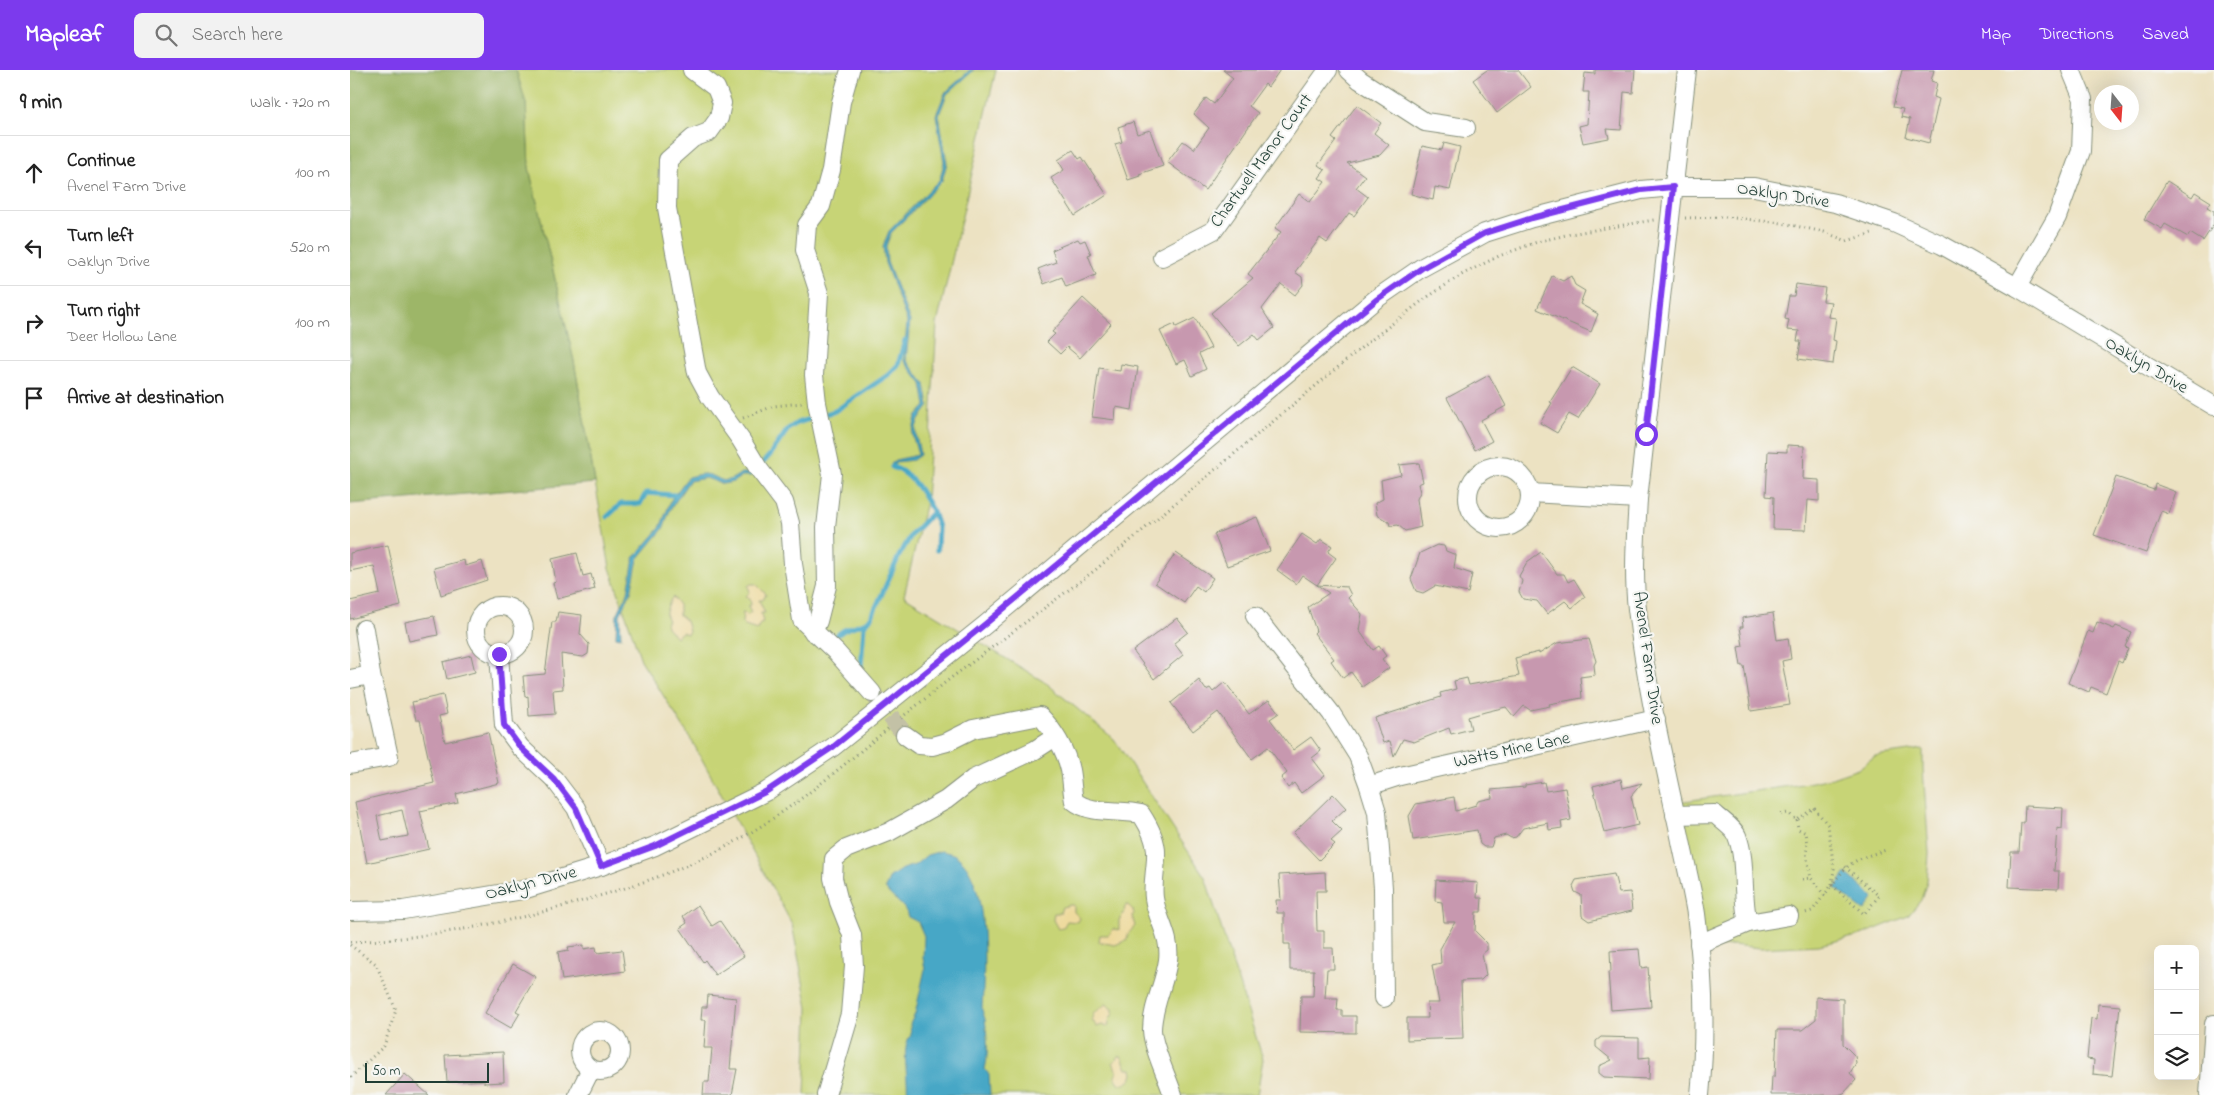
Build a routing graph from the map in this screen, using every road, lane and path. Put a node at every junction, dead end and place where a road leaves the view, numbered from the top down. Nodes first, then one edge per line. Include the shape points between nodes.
1 (692, 70) edge
2 (850, 70) edge
3 (1328, 70) edge
4 (1349, 70) edge
5 (1687, 70) edge
6 (2071, 70) edge
7 (1466, 128) dead end
8 (1673, 187) junction
9 (1670, 219) junction
10 (1900, 226) junction
11 (1162, 257) dead end
12 (2016, 288) junction
13 (816, 403) junction
14 (2214, 406) edge
15 (730, 427) junction
16 (1530, 493) dead end
17 (1638, 499) junction
18 (1255, 616) dead end
19 (364, 629) dead end
20 (813, 632) junction
21 (499, 654) dead end
22 (371, 675) junction
23 (350, 679) edge
24 (872, 692) tunnel mouth
25 (1656, 719) junction
26 (899, 726) junction
27 (1055, 737) junction
28 (350, 764) edge
29 (1369, 786) junction
30 (1780, 814) dead end
31 (1676, 815) junction
32 (1797, 820) junction
33 (1886, 850) dead end
34 (601, 866) junction
35 (1845, 867) junction
36 (1811, 878) junction
37 (1802, 879) dead end
38 (1832, 885) junction
39 (1825, 896) junction
40 (350, 911) edge
41 (1789, 916) joint
42 (1748, 923) junction
43 (350, 944) edge
44 (1699, 944) junction
45 (1384, 998) dead end
46 (2214, 1024) edge
47 (591, 1069) dead end
48 (350, 1078) edge
49 (578, 1095) edge
50 (826, 1095) edge
51 (1173, 1095) edge
52 (1700, 1095) edge
53 (2209, 1095) edge

1 - 15 street via 716,88 722,102 719,118 709,132 693,138 668,160 667,208 697,372
2 - 13 street via 841,102 831,170 821,206 807,225 805,250 819,293 814,375
3 - 11 street, Chartwell Manor Court via 1214,230
4 - 7 street via 1425,122
5 - 8 street, Avenel Farm Drive
6 - 12 street via 2082,99 2081,151 2057,217
8 - 9 street, Avenel Farm Drive
8 - 10 street, Oaklyn Drive via 1754,187 1835,203
8 - 34 street, Oaklyn Drive via 1641,190 1485,233 1422,268 1376,300 833,747 767,791 655,846
9 - 10 path via 1724,217 1782,222 1847,241
9 - 17 street, Avenel Farm Drive
9 - 26 path via 1537,242 1463,274 1426,298 1367,343 1094,571 951,678
10 - 12 street, Oaklyn Drive via 1942,245
12 - 14 street, Oaklyn Drive
13 - 15 path via 774,406
13 - 20 street via 832,474 826,527 827,586
15 - 20 street via 784,502 790,523 802,620
16 - 17 street
17 - 25 street, Avenel Farm Drive via 1637,607
18 - 29 street via 1331,713 1358,756
19 - 22 street
20 - 24 street
21 - 34 street via 504,725 576,808
22 - 23 street
22 - 28 street via 388,757
25 - 29 street, Watts Mine Lane via 1400,776
25 - 31 street, Avenel Farm Drive
26 - 27 street via 919,744 932,746 974,729 1040,716 1052,727
26 - 43 path via 758,828 722,849 667,873 569,906 503,923
27 - 50 street via 973,779 946,800 889,832 846,849 834,859 832,878 852,934 854,966 850,1014
27 - 51 street via 1070,769 1074,801 1093,809 1127,810 1141,814 1154,839 1157,855 1154,899 1168,938 1168,960 1152,1030
29 - 45 street via 1377,812 1383,888
30 - 32 path via 1788,813
31 - 42 street via 1715,814 1737,834
31 - 44 street, Avenel Farm Drive
32 - 36 path via 1798,829 1806,833
32 - 38 path via 1814,808 1828,825 1833,857
33 - 35 path via 1857,859
34 - 40 street, Oaklyn Drive via 522,890 403,910
35 - 38 path
35 - 38 path via 1879,896 1864,914
36 - 37 path
36 - 39 path
38 - 39 path
39 - 41 path via 1812,911
41 - 42 street
42 - 44 street
43 - 48 path via 376,964 396,1010 384,1046
44 - 52 street, Avenel Farm Drive via 1704,1057
46 - 53 street
47 - 49 street

